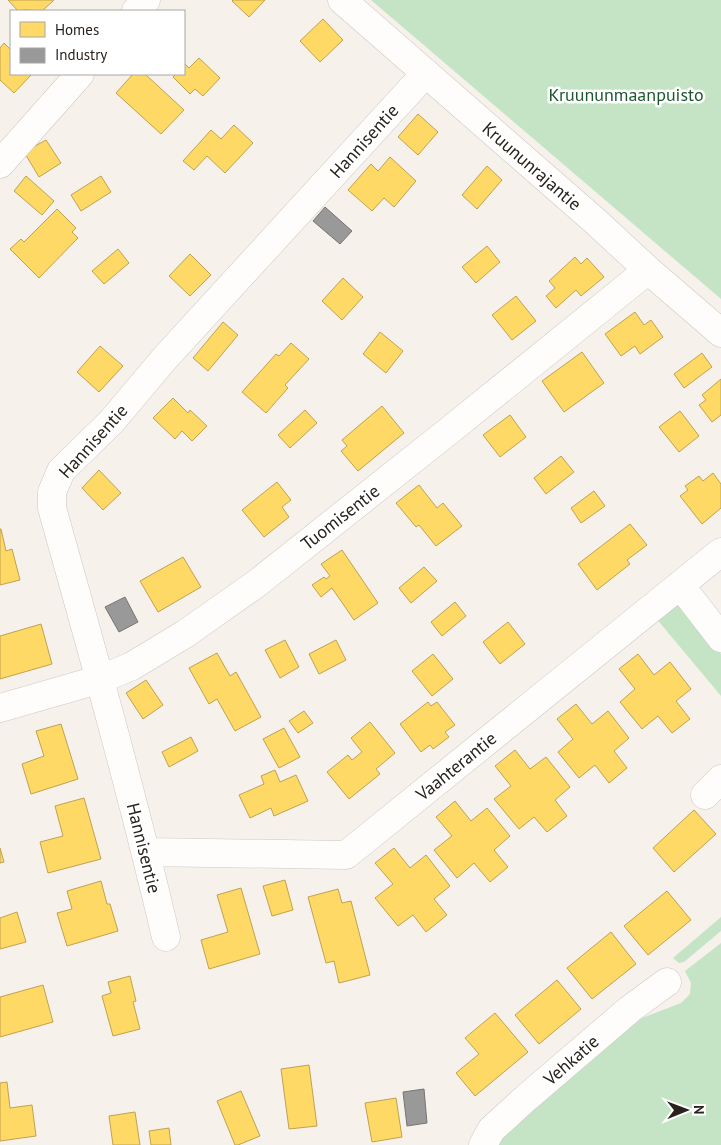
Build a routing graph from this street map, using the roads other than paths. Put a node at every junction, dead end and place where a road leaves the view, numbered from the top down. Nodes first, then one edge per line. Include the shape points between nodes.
1 (146, 0) edge
2 (342, 0) edge
3 (137, 10) edge
4 (426, 73) junction
5 (79, 75) edge
6 (0, 164) edge
7 (648, 270) junction
8 (721, 333) edge
9 (721, 552) edge
10 (680, 585) junction
11 (721, 638) edge
12 (101, 679) junction
13 (0, 708) edge
14 (146, 852) junction
15 (166, 937) dead end
16 (667, 982) dead end
17 (483, 1145) edge

1 - 3 street
2 - 4 street, Kruununrajantie
4 - 7 street, Kruununrajantie
4 - 12 street, Hannisentie via 165,358 112,421 61,471 52,492 52,508
5 - 6 street
7 - 8 street, Kruununrajantie
7 - 12 street, Tuomisentie via 256,584 177,639 132,666
9 - 10 street, Vaahterantie
10 - 11 street
10 - 14 street, Vaahterantie via 346,855
12 - 13 street, Tuomisentie
12 - 14 street, Hannisentie
14 - 15 street, Hannisentie
16 - 17 street, Vehkatie via 630,1009 526,1098 491,1130

